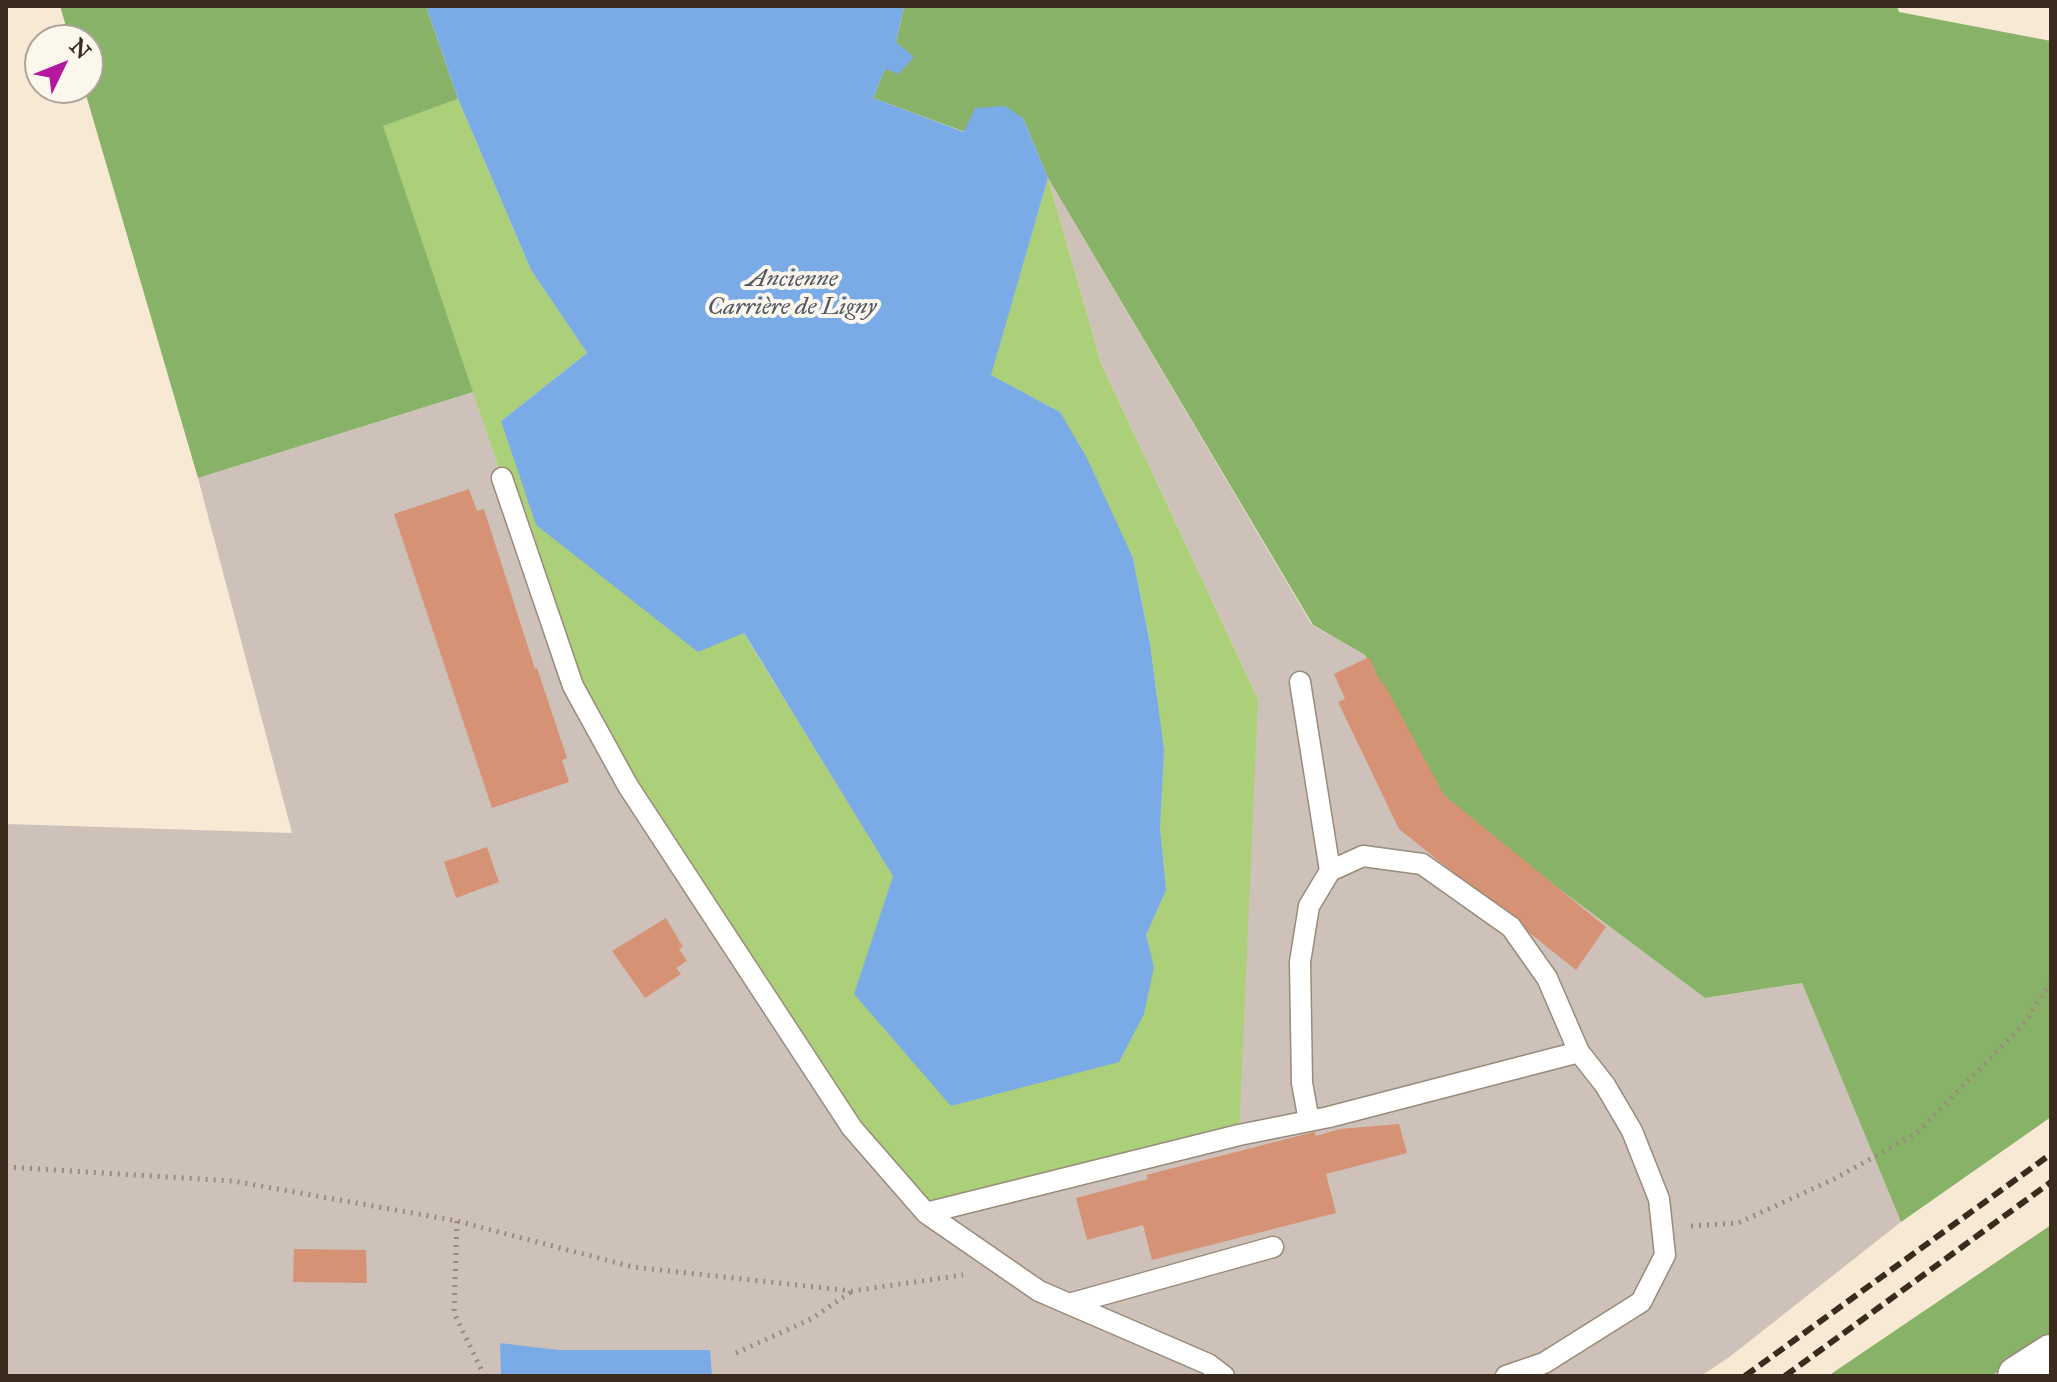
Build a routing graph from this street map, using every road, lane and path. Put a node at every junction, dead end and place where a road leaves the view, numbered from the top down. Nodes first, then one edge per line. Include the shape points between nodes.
1 (502, 478) dead end
2 (1300, 682) dead end
3 (1330, 871) junction
4 (2051, 982) edge
5 (1579, 1052) junction
6 (1309, 1121) junction
7 (6, 1167) edge
8 (926, 1213) junction
9 (457, 1221) junction
10 (1662, 1228) junction
11 (1273, 1247) dead end
12 (1007, 1269) junction
13 (852, 1291) junction
14 (1069, 1304) junction
15 (736, 1353) dead end
16 (2051, 1355) edge
17 (482, 1371) dead end
18 (1224, 1376) edge
19 (1506, 1376) edge
20 (2018, 1376) edge

1 - 8 lane via 573,686 628,786 852,1128
2 - 3 lane
3 - 5 lane via 1363,856 1422,864 1511,927 1547,978
3 - 6 lane via 1309,906 1300,962 1302,1083
4 - 10 path via 2022,1026 1917,1133 1738,1223
5 - 6 lane
5 - 10 lane via 1632,1131 1659,1199
6 - 8 lane
7 - 9 path via 233,1181
8 - 12 lane
9 - 13 path via 633,1267
9 - 17 path via 454,1313
10 - 19 lane via 1665,1255 1641,1302 1544,1363
11 - 14 lane
12 - 13 path
12 - 14 lane
13 - 15 path via 811,1319
14 - 18 lane via 1208,1364
16 - 20 street

